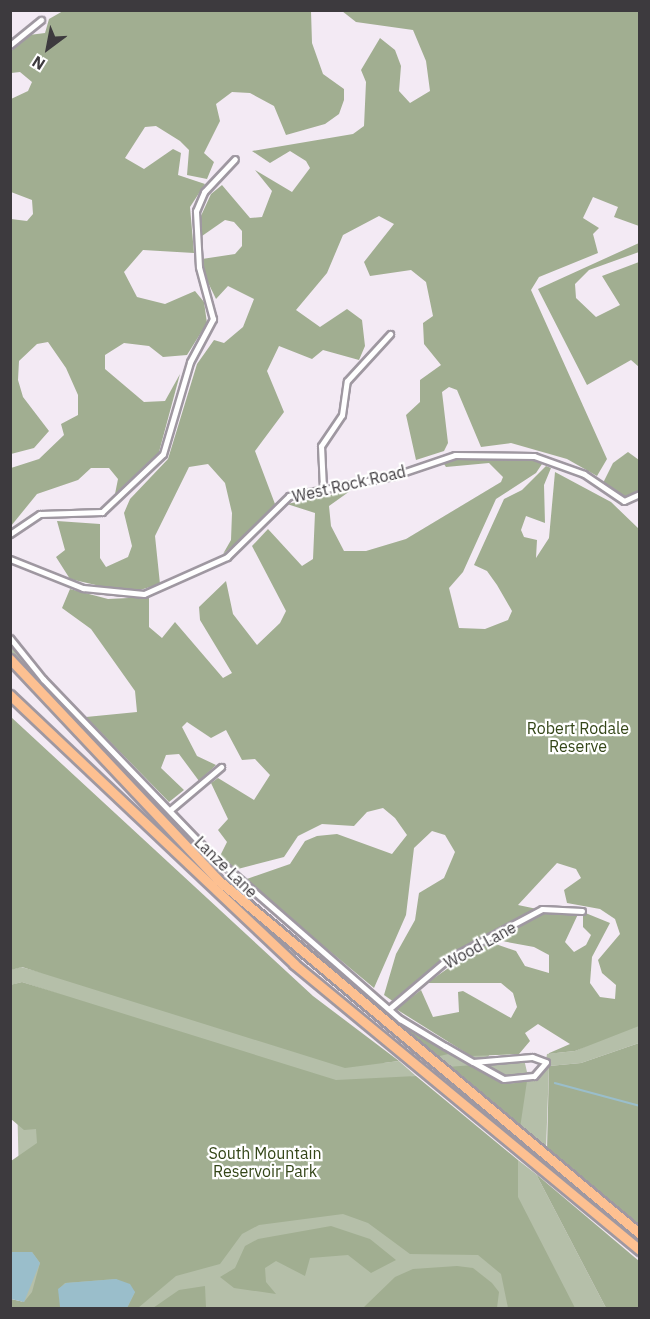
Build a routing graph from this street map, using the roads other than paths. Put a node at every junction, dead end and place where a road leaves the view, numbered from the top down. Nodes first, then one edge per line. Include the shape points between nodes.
1 (41, 20) dead end
2 (10, 45) edge
3 (235, 159) dead end
4 (390, 334) dead end
5 (323, 488) junction
6 (639, 494) edge
7 (10, 534) edge
8 (10, 560) edge
9 (10, 638) edge
10 (10, 659) edge
11 (10, 668) edge
12 (10, 697) edge
13 (221, 766) dead end
14 (149, 807) junction
15 (170, 810) junction
16 (582, 910) dead end
17 (389, 1009) junction
18 (473, 1062) junction
19 (639, 1234) edge
20 (639, 1250) edge

1 - 2 street
3 - 7 street via 204,192 196,211 198,267 213,319 190,362 163,454 102,512 40,514
4 - 5 street via 347,381 342,415 321,446
5 - 6 street, West Rock Road via 393,476 455,454 493,452 560,463 624,501
5 - 8 street, West Rock Road via 284,500 227,557 144,594 83,588
9 - 15 street, Lanze Lane via 42,679
10 - 14 highway
11 - 14 highway
12 - 20 highway via 294,964
13 - 15 street
14 - 19 highway via 299,952
15 - 17 street, Lanze Lane via 244,886
16 - 17 street, Wood Lane via 563,906 540,910 448,959
17 - 18 street, Lanze Lane
18 - 18 street, Lanze Lane via 513,1081 534,1076 546,1062 532,1057

